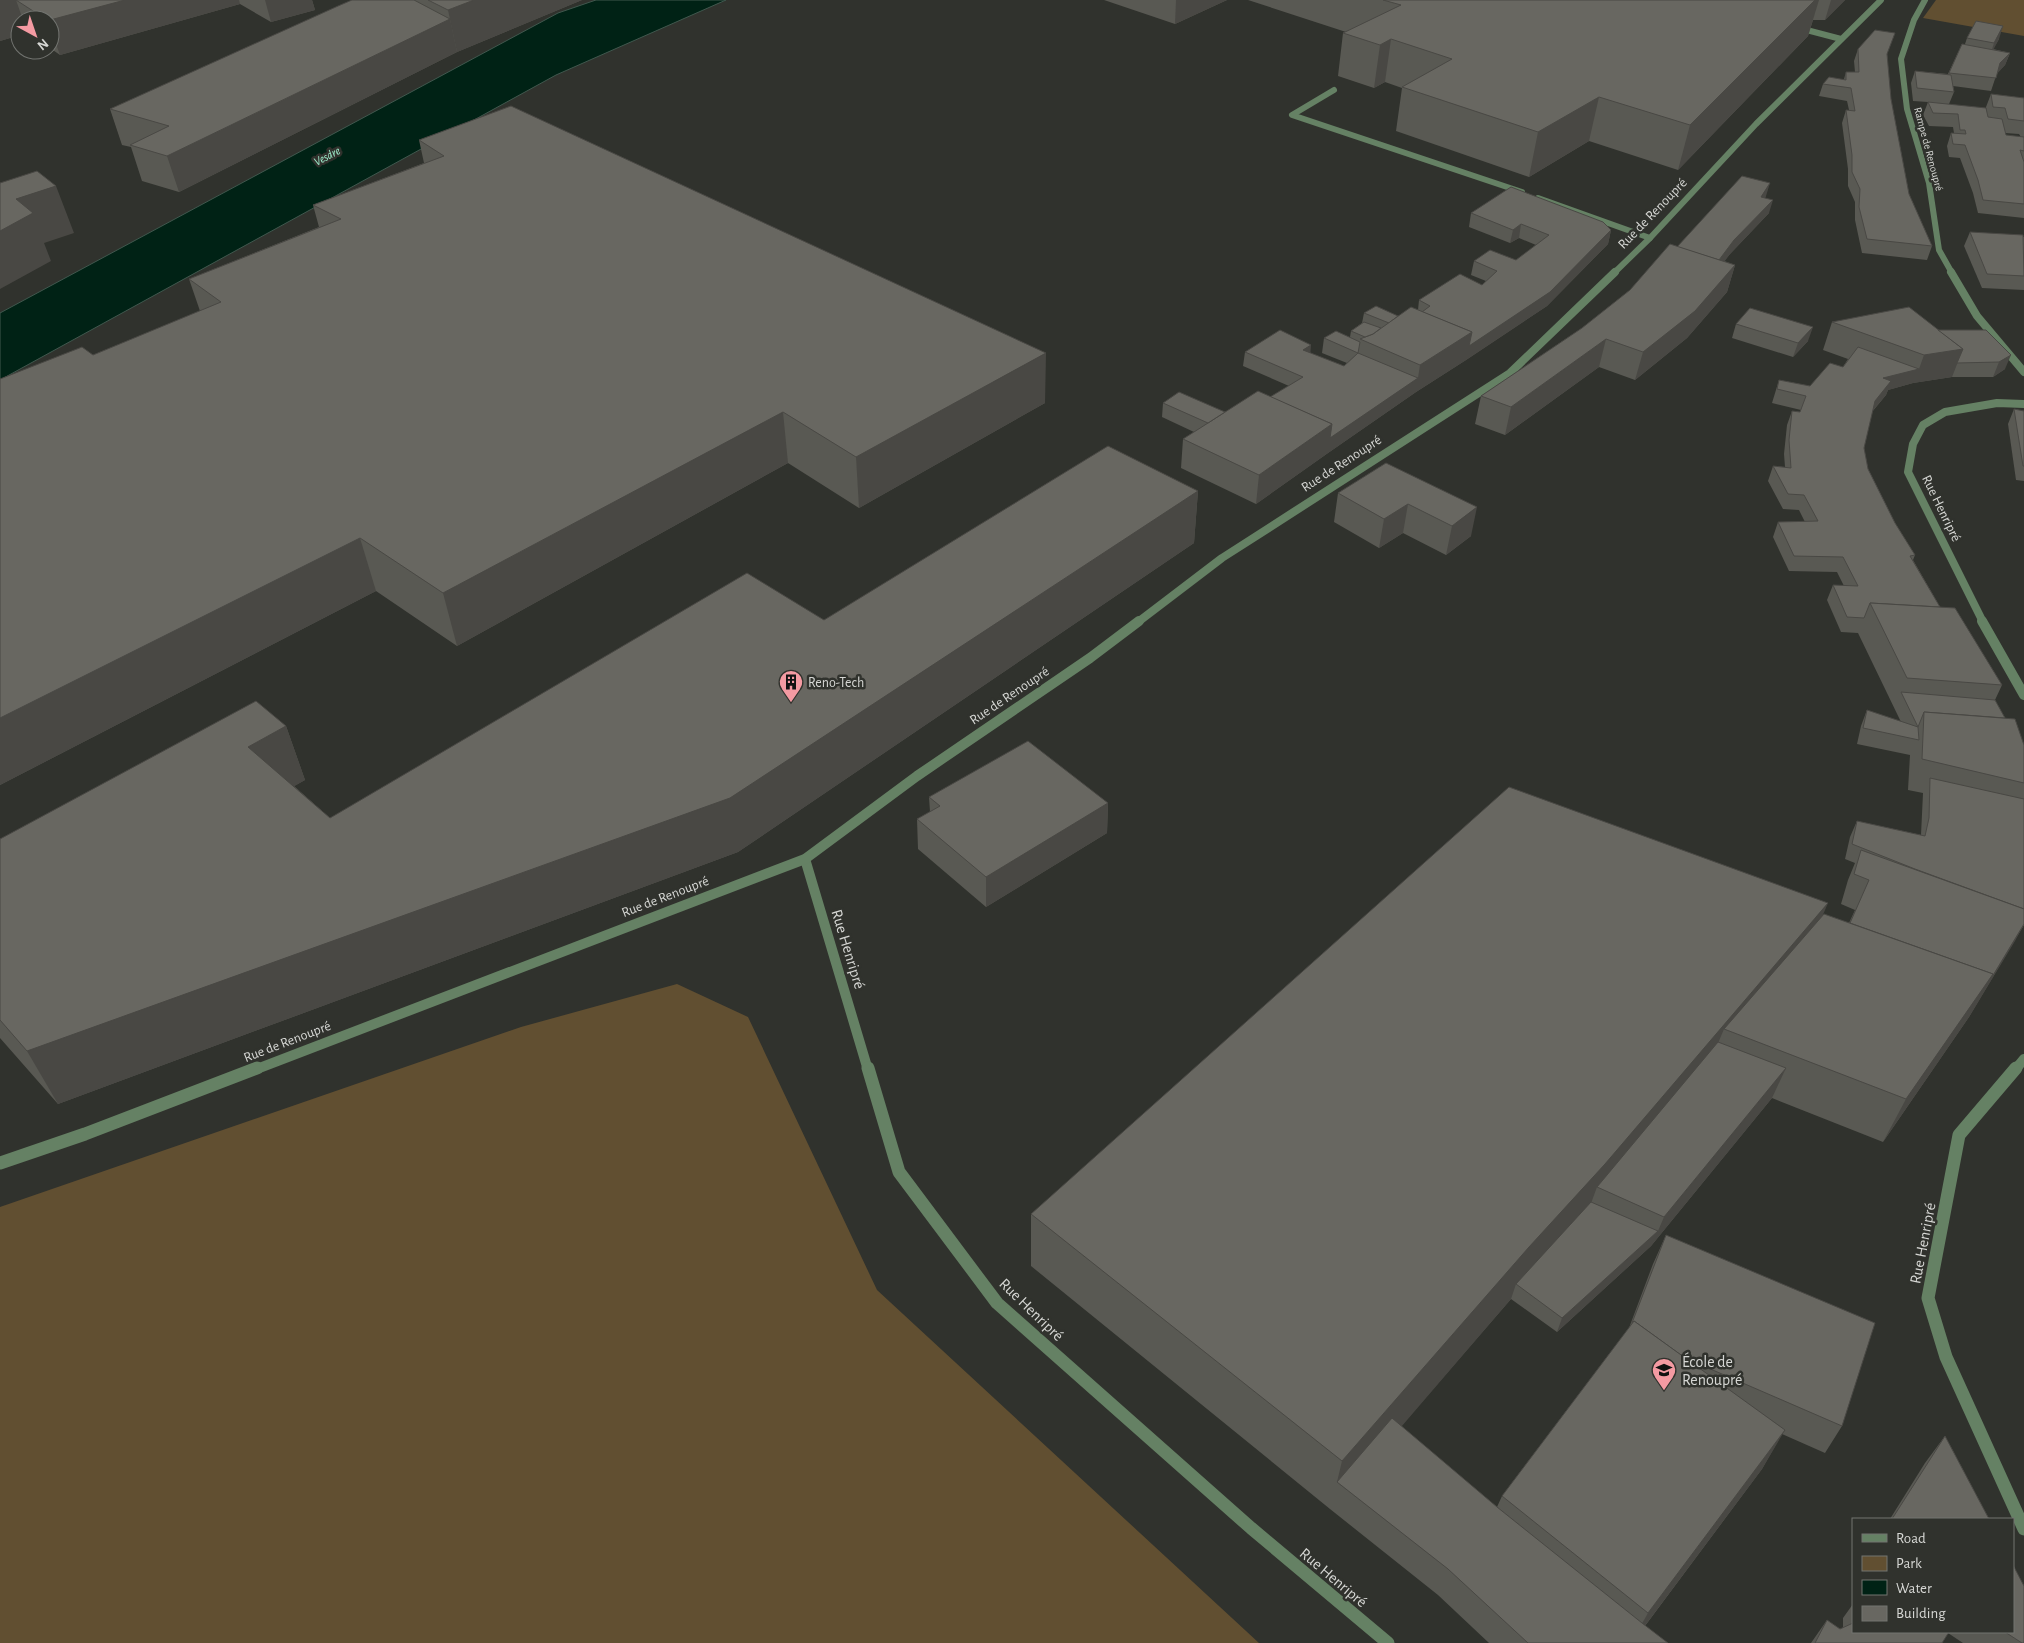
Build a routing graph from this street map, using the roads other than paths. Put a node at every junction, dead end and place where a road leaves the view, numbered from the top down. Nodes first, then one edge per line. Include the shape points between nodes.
1 (1881, 0) edge
2 (1926, 0) edge
3 (1794, 26) edge
4 (1841, 40) junction
5 (1334, 90) dead end
6 (1650, 238) junction
7 (2024, 372) edge
8 (2024, 404) edge
9 (2024, 695) edge
10 (805, 859) junction
11 (2024, 1059) edge
12 (0, 1163) edge
13 (2024, 1529) edge
14 (1388, 1643) edge

1 - 4 street, Rue de Renoupré
2 - 7 street, Rampe de Renoupré via 1914,20 1901,59 1907,109 1929,183 1939,250 1977,316
3 - 4 street
4 - 6 street, Rue de Renoupré via 1756,124
5 - 6 street via 1292,114
6 - 10 street, Rue de Renoupré via 1510,373 1222,558 1090,658 917,776
8 - 9 street, Rue Henripré via 1997,402 1945,412 1923,425 1913,444 1908,472 1972,603
10 - 12 street, Rue de Renoupré via 95,1130
10 - 14 street, Rue Henripré via 900,1172 998,1303 1251,1528
11 - 13 street, Rue Henripré via 1959,1134 1928,1298 1946,1357

